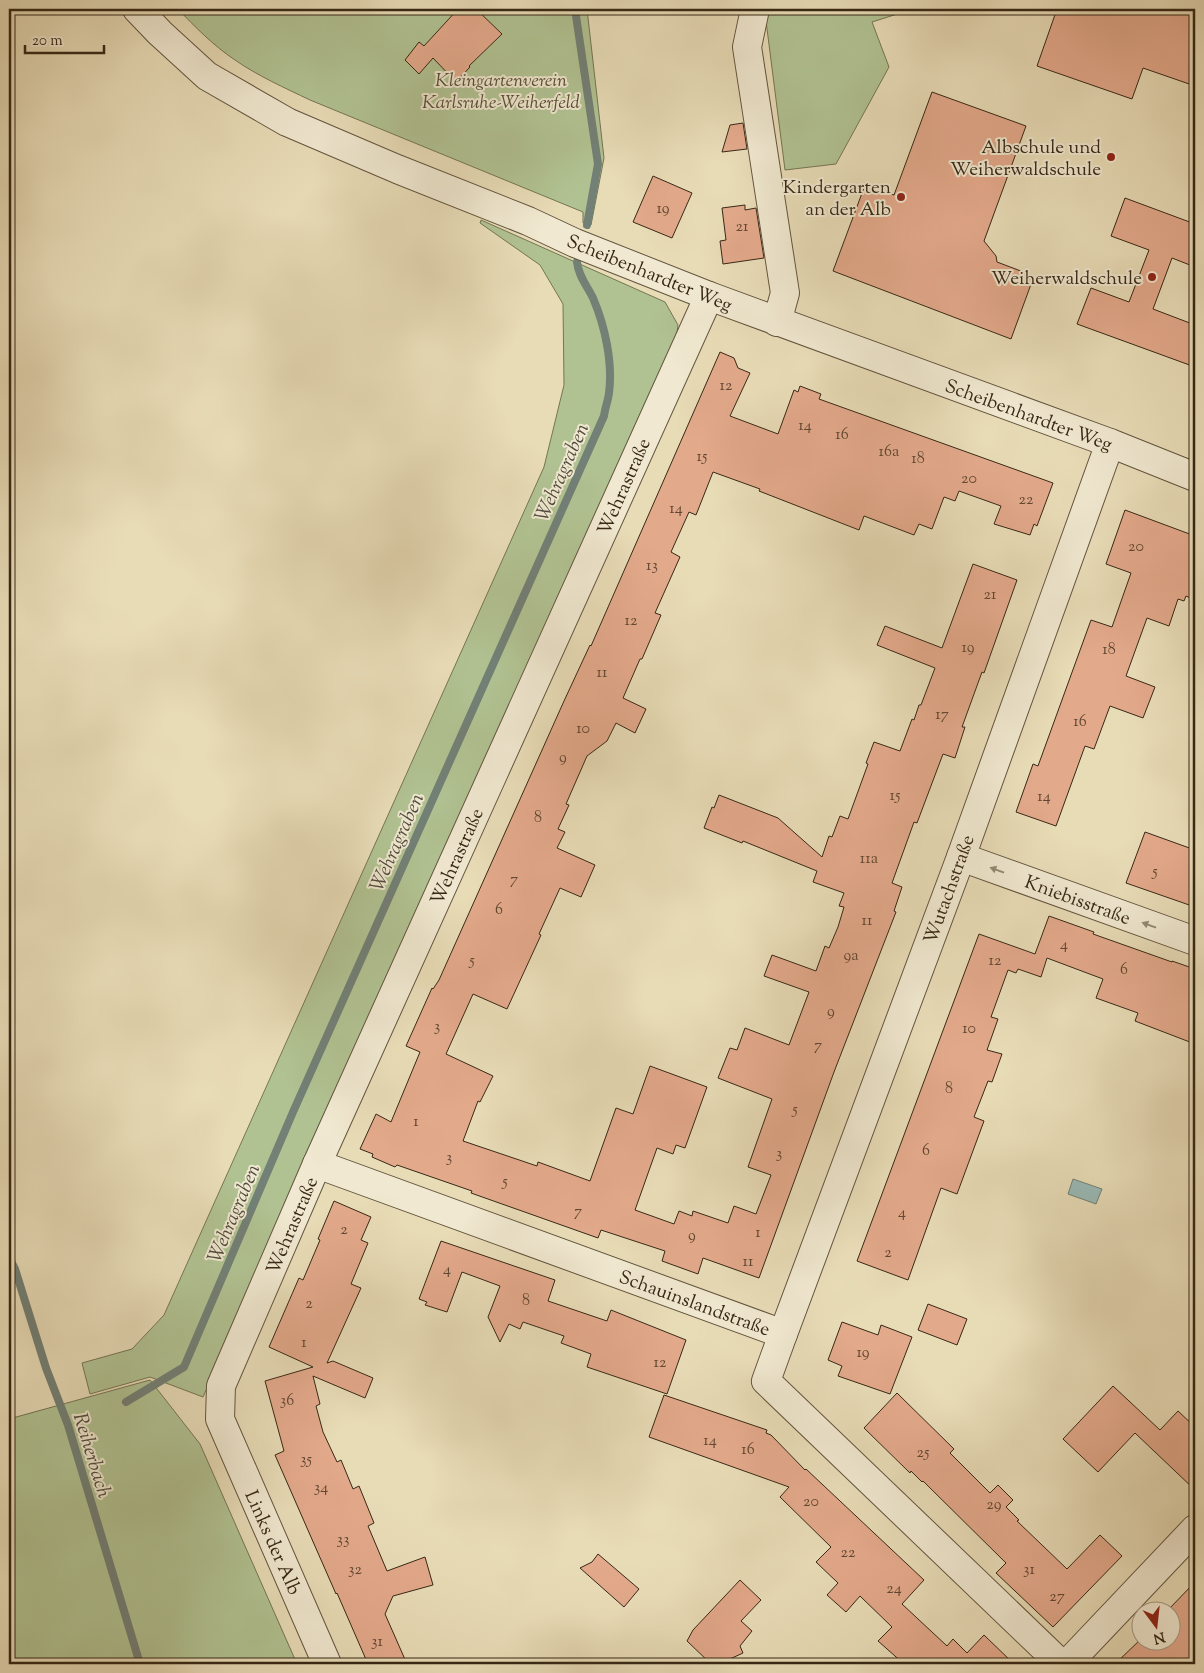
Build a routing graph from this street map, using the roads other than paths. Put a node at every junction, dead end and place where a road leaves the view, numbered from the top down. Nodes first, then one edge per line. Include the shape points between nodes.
1 (137, 9) edge
2 (755, 9) edge
3 (709, 296) junction
4 (777, 322) junction
5 (1110, 443) junction
6 (1195, 476) edge
7 (961, 857) junction
8 (1195, 941) edge
9 (317, 1164) junction
10 (783, 1334) junction
11 (220, 1420) joint
12 (1195, 1528) edge
13 (328, 1664) edge
14 (1061, 1664) edge
15 (1066, 1664) edge

1 - 3 street, Scheibenhardter Weg via 207,76 287,122
2 - 4 street via 747,47 785,293
3 - 4 street, Scheibenhardter Weg
3 - 9 street, Wehrastraße
4 - 5 street, Scheibenhardter Weg
5 - 6 street, Scheibenhardter Weg
5 - 7 street, Wutachstraße
8 -> 7 street, Kniebisstraße
7 - 10 street, Wutachstraße
9 - 10 street, Schauinslandstraße
9 - 11 street, Wehrastraße via 221,1386
10 - 14 street, Schauinslandstraße via 766,1381
11 - 13 street, Links der Alb
12 - 15 street

